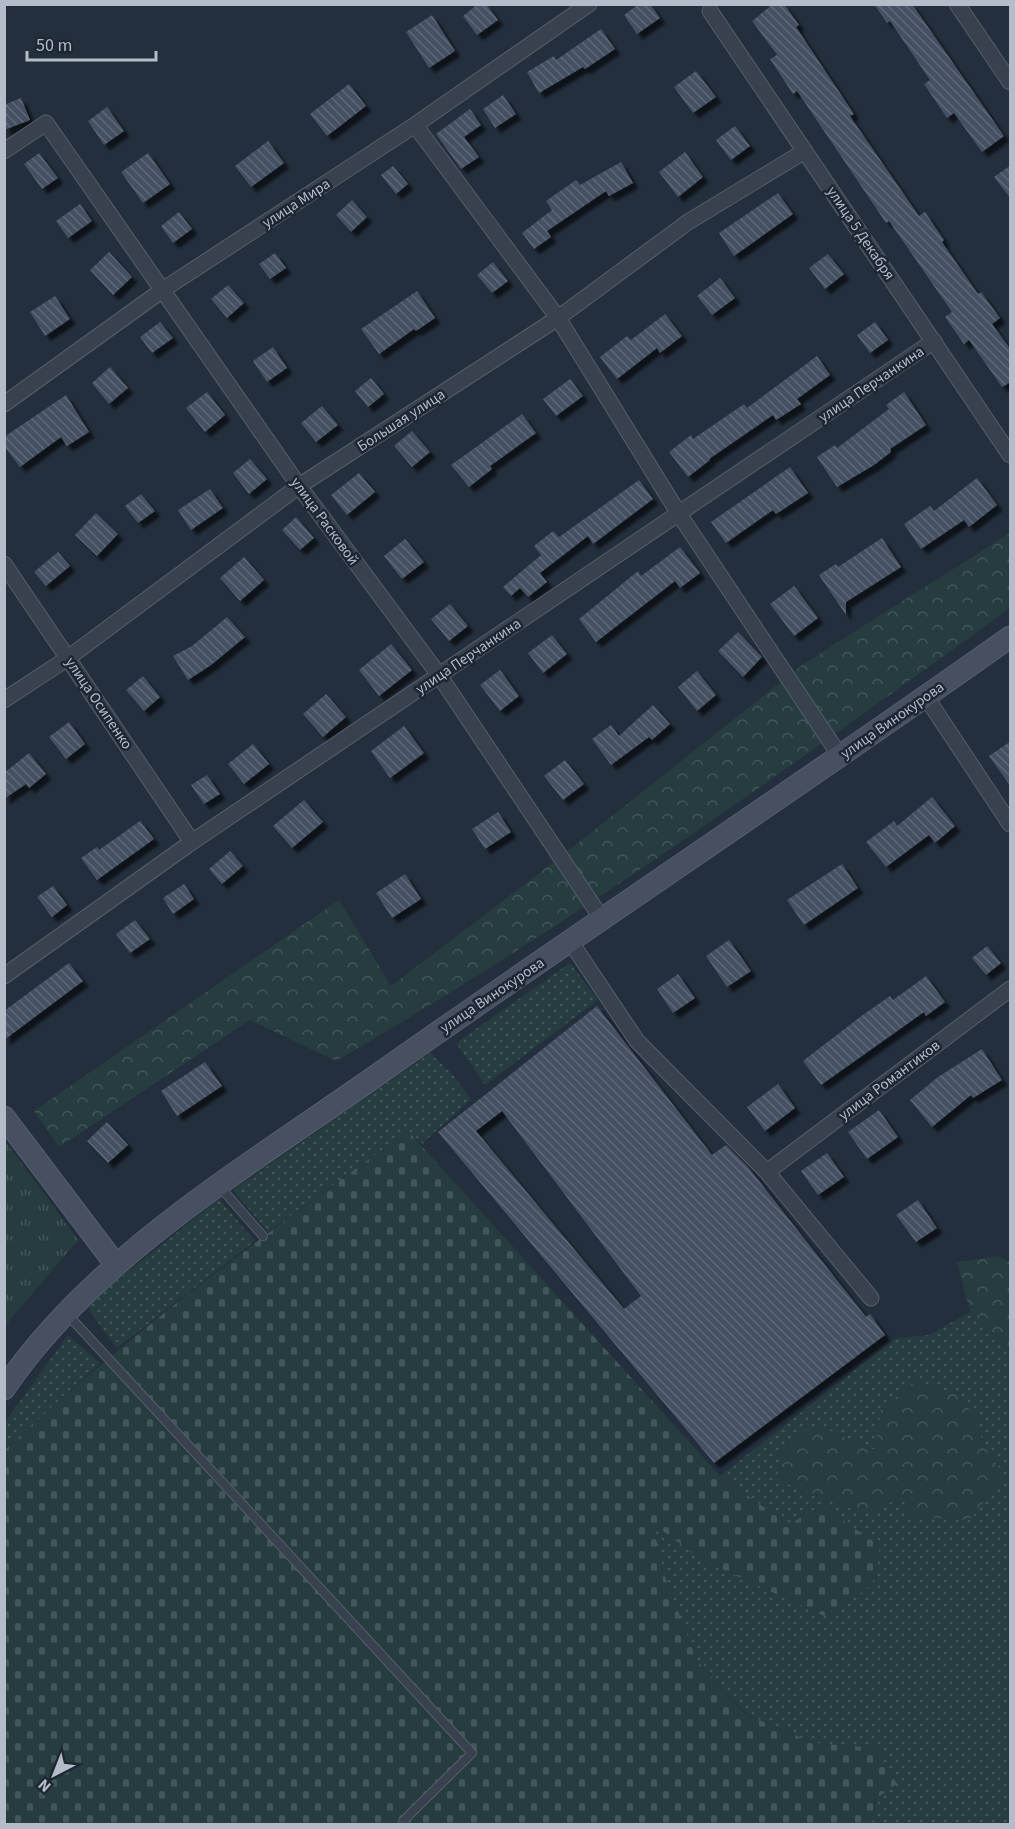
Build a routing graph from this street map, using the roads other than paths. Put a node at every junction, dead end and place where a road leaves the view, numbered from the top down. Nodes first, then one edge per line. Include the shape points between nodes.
1 (589, 4) edge
2 (957, 4) edge
3 (708, 7) edge
4 (1011, 82) edge
5 (415, 125) junction
6 (4, 151) edge
7 (805, 151) junction
8 (164, 289) junction
9 (558, 318) junction
10 (934, 341) junction
11 (4, 404) edge
12 (1011, 455) edge
13 (298, 486) junction
14 (679, 514) junction
15 (4, 564) edge
16 (1011, 637) edge
17 (68, 658) junction
18 (439, 675) junction
19 (926, 697) junction
20 (4, 700) edge
21 (840, 756) junction
22 (1011, 824) edge
23 (192, 842) junction
24 (602, 919) junction
25 (570, 941) junction
26 (4, 976) edge
27 (1011, 989) edge
28 (4, 1118) edge
29 (767, 1172) junction
30 (219, 1186) junction
31 (263, 1236) dead end
32 (116, 1265) junction
33 (871, 1298) dead end
34 (65, 1312) junction
35 (4, 1389) edge
36 (406, 1824) edge

1 - 5 street, улица Мира
2 - 4 street
3 - 7 street, улица 5 Декабря
5 - 8 street, улица Мира
5 - 9 street
6 - 8 street, улица Расковой via 46,123
7 - 9 street, Большая улица via 688,222
7 - 10 street, улица 5 Декабря
8 - 11 street, улица Мира
8 - 13 street, улица Расковой
9 - 13 street, Большая улица
9 - 14 street
10 - 12 street, улица 5 Декабря
10 - 14 street, улица Перчанкина
13 - 17 street, Большая улица
13 - 18 street, улица Расковой
14 - 18 street, улица Перчанкина
14 - 21 street
15 - 17 street, улица Осипенко
16 - 19 main road, улица Винокурова
17 - 20 street, Большая улица
17 - 23 street, улица Осипенко
18 - 23 street, улица Перчанкина
18 - 24 street, улица Расковой
19 - 21 main road, улица Винокурова
19 - 22 street
21 - 24 main road, улица Винокурова
23 - 26 street, улица Перчанкина
24 - 25 main road, улица Винокурова
25 - 29 street via 637,1041
25 - 30 main road, улица Винокурова
27 - 29 street, улица Романтиков
28 - 32 main road
29 - 33 street
30 - 31 lane
30 - 32 main road, улица Винокурова
32 - 34 main road, улица Винокурова
34 - 35 main road, улица Винокурова
34 - 36 lane via 472,1753 403,1821

